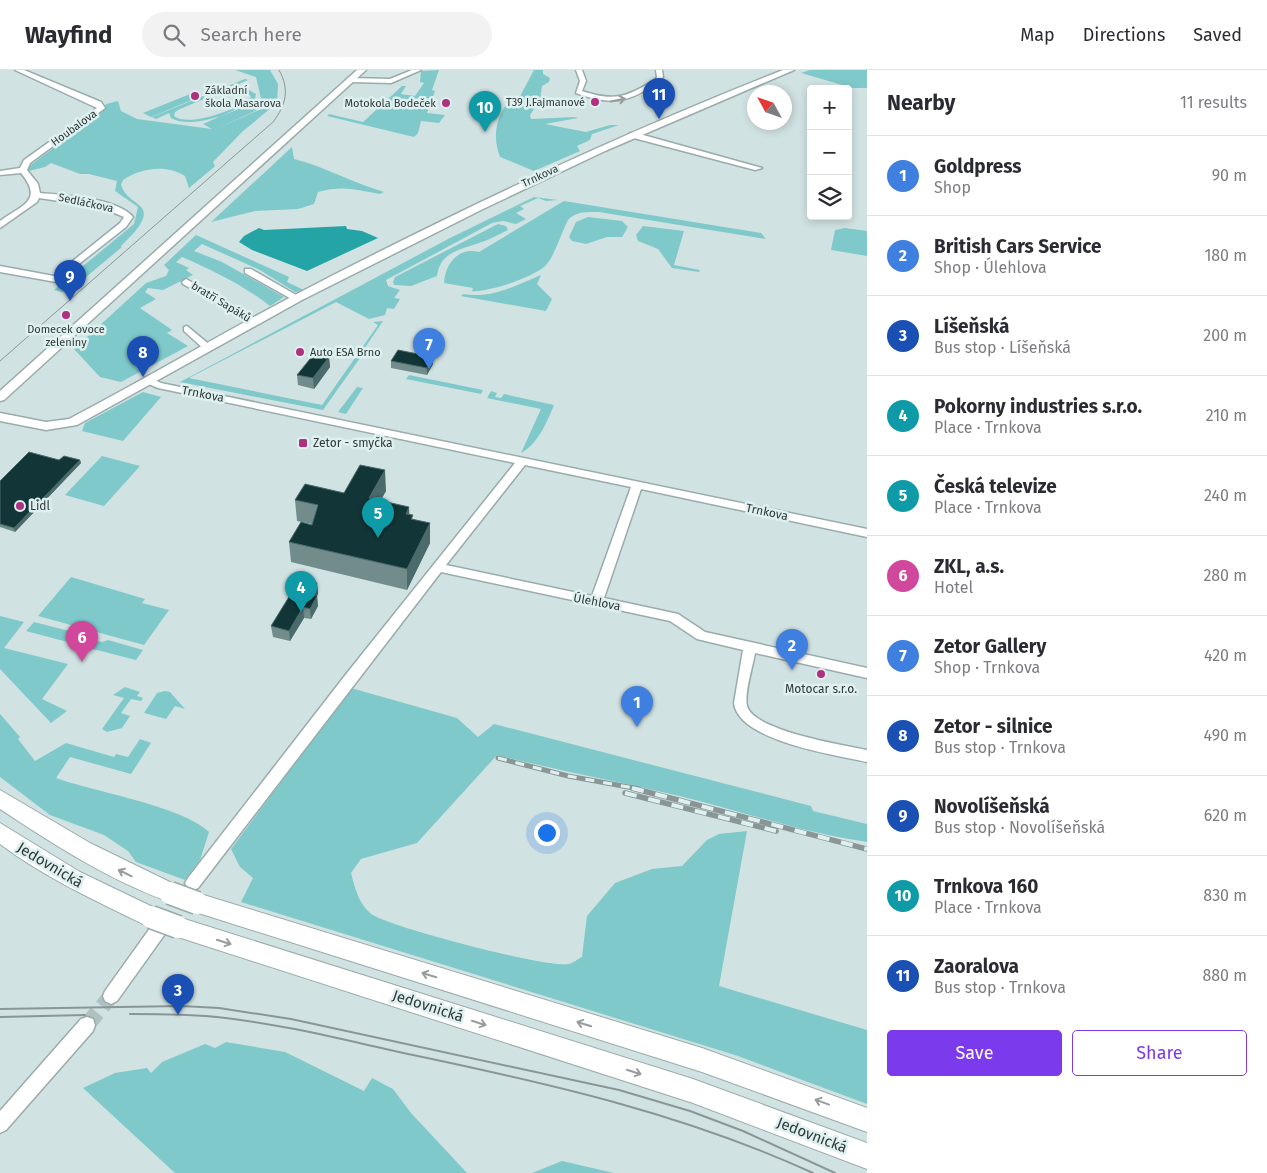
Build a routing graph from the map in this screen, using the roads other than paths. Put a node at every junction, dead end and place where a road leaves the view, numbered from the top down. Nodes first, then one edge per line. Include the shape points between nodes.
1 (18, 70) edge
2 (362, 70) edge
3 (418, 70) edge
4 (580, 70) edge
5 (659, 70) edge
6 (790, 70) edge
7 (351, 80) junction
8 (633, 135) junction
9 (758, 168) dead end
10 (23, 170) junction
11 (0, 173) edge
12 (36, 195) junction
13 (0, 225) edge
14 (0, 269) edge
15 (248, 271) dead end
16 (186, 282) dead end
17 (298, 299) junction
18 (255, 322) junction
19 (187, 329) dead end
20 (208, 348) junction
21 (148, 380) junction
22 (0, 396) edge
23 (0, 417) edge
24 (522, 462) junction
25 (637, 485) junction
26 (867, 532) edge
27 (439, 568) junction
28 (596, 602) junction
29 (750, 647) junction
30 (867, 673) edge
31 (867, 756) edge
32 (0, 798) edge
33 (0, 832) edge
34 (195, 893) junction
35 (162, 924) junction
36 (110, 996) tunnel mouth
37 (87, 1026) tunnel mouth
38 (867, 1120) edge
39 (0, 1124) edge
40 (867, 1156) edge

1 - 10 street, Houbalova via 102,108 27,162
2 - 7 street
3 - 7 street via 391,80
4 -> 5 street via 583,81 578,92 610,102 622,100 657,81
6 - 8 street, Trnkova
7 - 22 street
8 - 9 street
8 - 17 street, Trnkova via 472,209
10 - 11 street
10 - 12 street via 36,189
12 - 13 street via 34,200
12 - 14 street, Sedláčkova via 111,207 129,217 124,225 53,280
15 - 17 street
16 - 18 street, bratří Sapáků
17 - 18 street, Trnkova
18 - 20 street, Trnkova
19 - 20 street
20 - 21 street, Trnkova
21 - 23 street, Trnkova via 65,425 44,427
21 - 24 street, Trnkova via 158,385
24 - 25 street, Trnkova
24 - 27 street
25 - 26 street, Trnkova
25 - 28 street
27 - 28 street, Úlehlova
27 - 34 street via 352,676
28 - 29 street, Úlehlova via 674,617 702,636
29 - 30 street, Úlehlova
29 - 31 street via 740,706 745,716 767,732
34 -> 32 main road, bridge via 170,893 78,849
33 - 35 main road, Jedovnická via 25,852 77,883
38 -> 34 main road via 726,1068
35 - 36 street
35 -> 40 main road, Jedovnická via 692,1090
37 - 39 street

